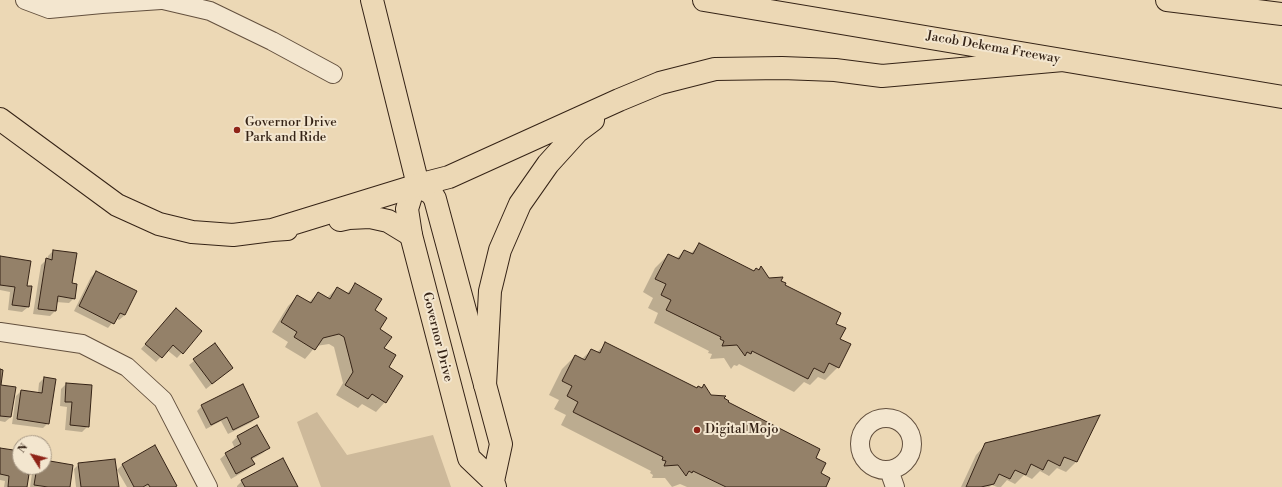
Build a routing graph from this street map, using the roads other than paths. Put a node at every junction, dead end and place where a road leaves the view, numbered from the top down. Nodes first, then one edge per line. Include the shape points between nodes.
1 (25, 0) edge
2 (162, 0) edge
3 (372, 0) edge
4 (704, 0) edge
5 (1167, 0) edge
6 (1282, 14) edge
7 (1063, 60) junction
8 (333, 74) dead end
9 (1282, 97) edge
10 (619, 100) junction
11 (0, 119) edge
12 (418, 185) junction
13 (272, 230) junction
14 (411, 235) junction
15 (0, 332) edge
16 (485, 385) junction
17 (889, 470) dead end
18 (494, 484) edge
19 (208, 487) edge
20 (895, 487) edge

1 - 2 street via 49,9
2 - 8 street via 210,11
3 - 12 main road
4 - 7 main road, Jacob Dekema Freeway
5 - 6 main road
7 - 9 main road, Jacob Dekema Freeway
7 - 10 main road via 882,76 835,70 715,69 660,84
10 - 12 main road via 449,177
10 - 16 main road via 577,132 548,164 520,204 500,250 490,291
11 - 13 main road via 117,205 159,224 192,232 233,235
12 - 13 main road
12 - 14 main road, Governor Drive via 407,209
12 - 16 main road, Governor Drive via 435,199
13 - 14 main road via 300,229 370,216 388,221
14 - 18 main road, Governor Drive via 469,458
15 - 19 street via 82,344 127,367 163,400
16 - 18 main road, Governor Drive via 501,444
17 - 20 street

